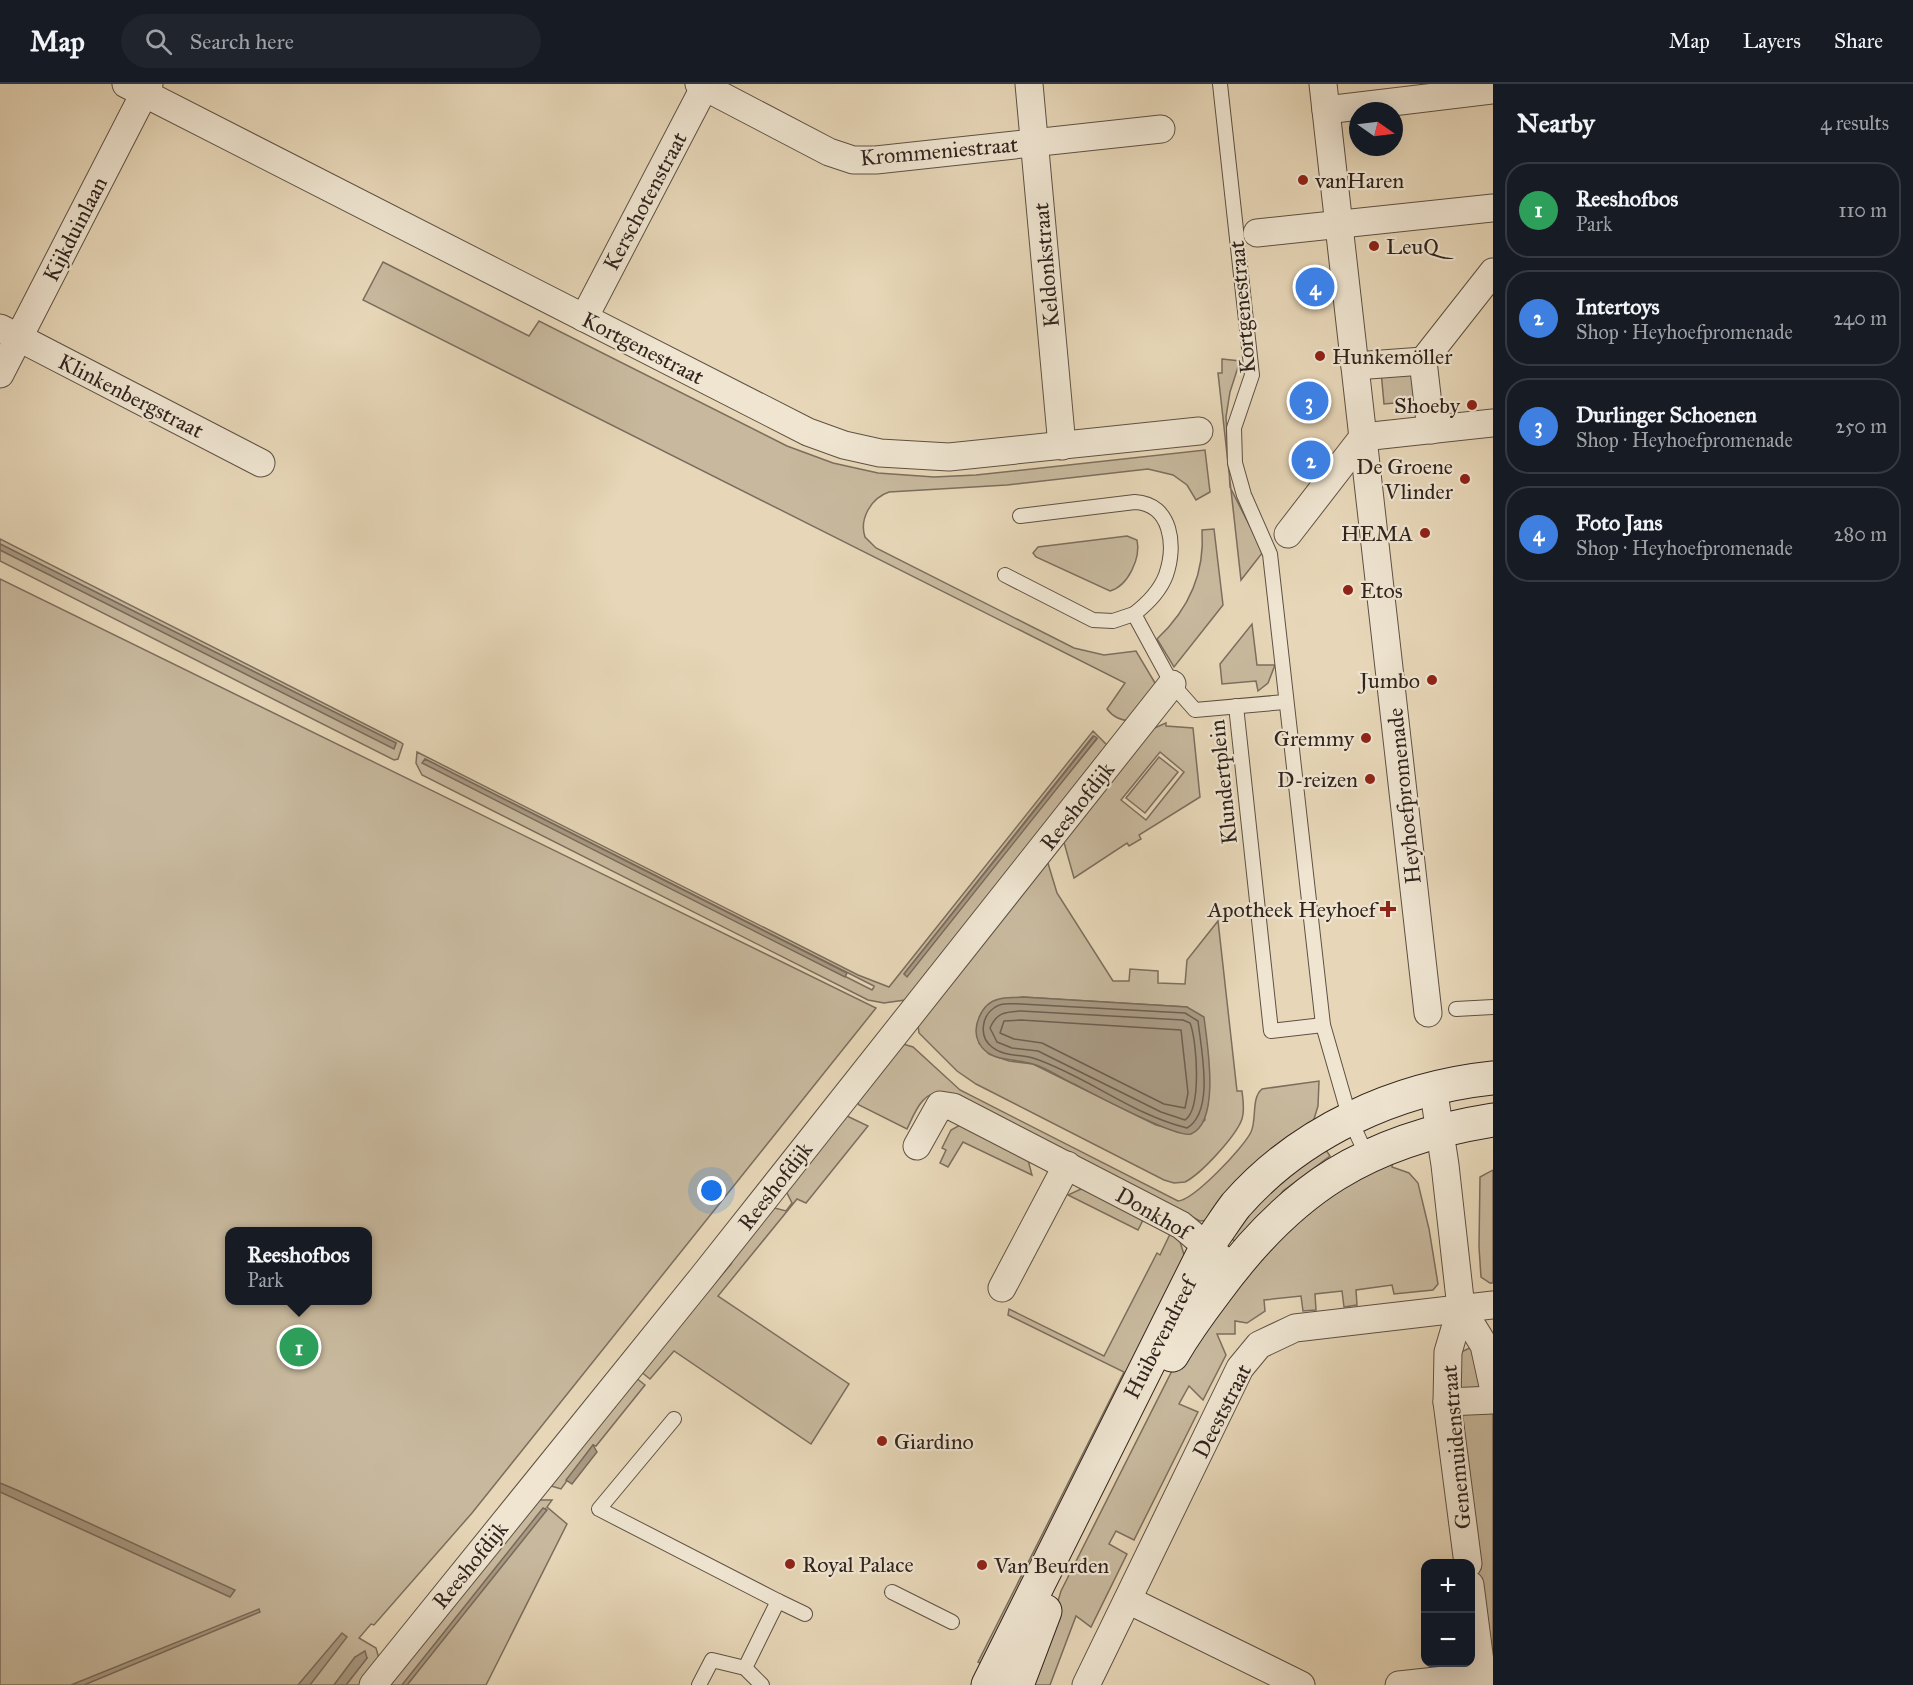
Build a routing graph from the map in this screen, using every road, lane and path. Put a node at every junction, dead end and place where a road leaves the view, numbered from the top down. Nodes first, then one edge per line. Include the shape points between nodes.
1 (1029, 84) edge
2 (1220, 84) edge
3 (703, 85) edge
4 (140, 87) edge
5 (1493, 90) edge
6 (1324, 97) edge
7 (1161, 129) dead end
8 (1036, 143) junction
9 (1493, 208) edge
10 (1339, 224) junction
11 (1257, 233) dead end
12 (1493, 272) edge
13 (584, 318) junction
14 (9, 333) edge
15 (1423, 360) junction
16 (1355, 366) junction
17 (0, 374) edge
18 (1493, 423) edge
19 (1431, 430) junction
20 (1199, 431) dead end
21 (1363, 437) junction
22 (1062, 446) junction
23 (261, 463) dead end
24 (1020, 516) dead end
25 (1288, 534) dead end
26 (1005, 575) dead end
27 (1134, 614) junction
28 (1172, 684) junction
29 (1285, 702) junction
30 (1236, 706) junction
31 (1493, 1007) edge
32 (1456, 1009) dead end
33 (1428, 1012) dead end
34 (1323, 1025) junction
35 (1493, 1078) edge
36 (1433, 1087) junction
37 (1350, 1119) junction
38 (1493, 1120) edge
39 (1440, 1130) junction
40 (917, 1146) dead end
41 (1367, 1156) junction
42 (1067, 1165) junction
43 (1207, 1246) junction
44 (1232, 1268) junction
45 (1002, 1288) dead end
46 (1493, 1305) edge
47 (1461, 1308) junction
48 (1493, 1386) edge
49 (1493, 1400) edge
50 (1447, 1402) junction
51 (674, 1419) dead end
52 (1467, 1559) edge
53 (892, 1593) dead end
54 (1128, 1600) junction
55 (778, 1601) junction
56 (1474, 1613) edge
57 (806, 1614) dead end
58 (952, 1622) dead end
59 (745, 1668) junction
60 (1483, 1680) edge
61 (373, 1685) edge
62 (699, 1685) edge
63 (762, 1685) edge
64 (988, 1685) edge
65 (1017, 1685) edge
66 (1086, 1685) edge
67 (1301, 1685) edge
68 (1399, 1685) edge

1 - 8 street, Keldonkstraat
2 - 29 lane, Kortgenestraat via 1252,375 1234,428 1235,463 1269,554
3 - 8 street, Krommeniestraat via 820,148 853,160
3 - 13 street, Kerschotenstraat
4 - 13 street, Kortgenestraat
4 - 14 street, Kijkduinlaan
5 - 6 street, Heyhoefpromenade
6 - 10 street, Heyhoefpromenade
7 - 8 street, Krommeniestraat
8 - 22 street, Keldonkstraat
9 - 10 street
10 - 11 street
10 - 16 street, Heyhoefpromenade
12 - 15 street
13 - 22 street, Kortgenestraat via 808,432 844,445 880,453 948,457
14 - 17 street, Kijkduinlaan
14 - 23 street, Klinkenbergstraat
15 - 16 street
15 - 19 street
16 - 21 street, Heyhoefpromenade
18 - 19 street
19 - 21 street
20 - 22 street, Kortgenestraat
21 - 25 street
21 - 33 street, Heyhoefpromenade
24 - 27 lane via 1135,502 1147,503 1162,513 1171,545 1165,576 1145,606
26 - 27 lane via 1093,620 1113,621
27 - 28 lane
28 - 30 lane via 1195,710
28 - 61 street, Reeshofdijk
29 - 30 lane, Klundertplein
29 - 34 lane
30 - 34 lane, Klundertplein via 1271,1031
31 - 32 lane
34 - 37 lane
35 - 36 street, Huibevendreef
36 - 37 street, Huibevendreef
36 - 39 street
37 - 41 lane
37 - 43 street, Huibevendreef via 1268,1173 1236,1206
38 - 39 street, Huibevendreef
39 - 41 street, Huibevendreef
39 - 47 street
40 - 42 street, Donkhof via 940,1105 953,1107
41 - 44 street, Huibevendreef via 1294,1202
42 - 43 street, Donkhof via 1181,1225
42 - 45 street
43 - 44 street, Donkhof
43 - 64 street, Huibevendreef
44 - 65 street, Huibevendreef via 1183,1336 1142,1409 1060,1576
46 - 47 street, Deeststraat
47 - 48 street, Genemuidenstraat via 1484,1345
47 - 50 street, Genemuidenstraat via 1448,1352
47 - 54 street, Deeststraat via 1295,1328 1259,1345 1240,1368
49 - 50 street
50 - 52 street, Genemuidenstraat
51 - 55 lane via 599,1509
53 - 58 lane
54 - 66 street, Deeststraat
54 - 67 street
55 - 57 lane
55 - 59 lane
56 - 60 street
59 - 62 lane via 712,1660
59 - 63 lane
60 - 68 street

